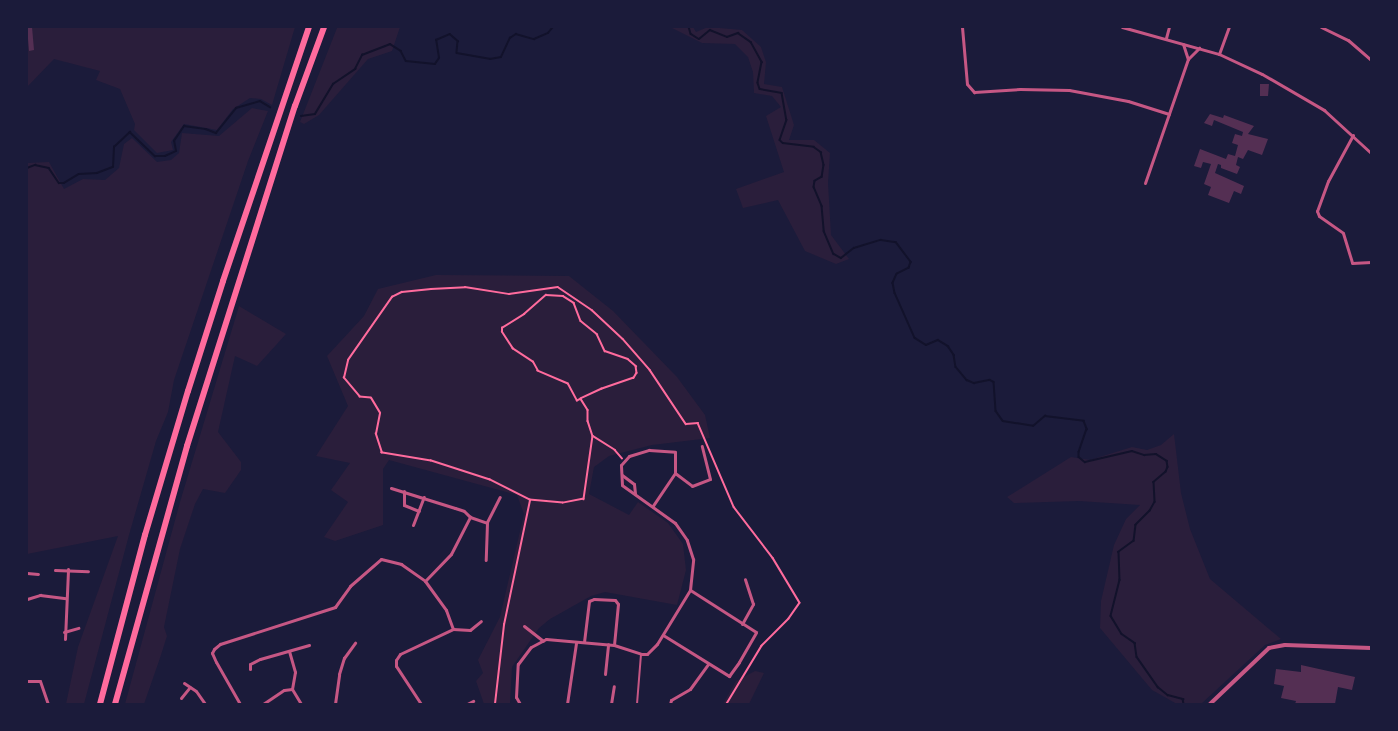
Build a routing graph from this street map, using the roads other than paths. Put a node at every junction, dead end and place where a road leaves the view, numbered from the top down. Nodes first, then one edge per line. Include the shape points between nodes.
1 (309, 27) edge
2 (324, 27) edge
3 (962, 27) edge
4 (1122, 27) edge
5 (1169, 27) edge
6 (1229, 27) edge
7 (1321, 27) edge
8 (1166, 38) junction
9 (1183, 43) junction
10 (1199, 48) junction
11 (1219, 54) junction
12 (1188, 59) junction
13 (1371, 60) edge
14 (1169, 114) junction
15 (1353, 135) junction
16 (1371, 153) edge
17 (1144, 183) dead end
18 (1371, 262) edge
19 (702, 447) dead end
20 (675, 473) junction
21 (622, 475) junction
22 (391, 488) dead end
23 (404, 491) junction
24 (635, 494) junction
25 (424, 497) junction
26 (500, 497) dead end
27 (653, 506) junction
28 (419, 511) junction
29 (470, 517) junction
30 (487, 522) junction
31 (414, 525) dead end
32 (486, 560) dead end
33 (68, 569) junction
34 (56, 570) dead end
35 (88, 571) dead end
36 (27, 573) edge
37 (38, 574) dead end
38 (745, 579) dead end
39 (425, 580) junction
40 (690, 590) junction
41 (66, 598) junction
42 (27, 600) edge
43 (481, 621) dead end
44 (742, 624) junction
45 (524, 626) dead end
46 (78, 628) dead end
47 (453, 629) junction
48 (64, 632) junction
49 (663, 635) junction
50 (65, 639) dead end
51 (543, 641) junction
52 (584, 642) junction
53 (355, 643) dead end
54 (576, 643) junction
55 (608, 644) junction
56 (309, 645) dead end
57 (614, 645) junction
58 (1371, 648) edge
59 (289, 651) junction
60 (641, 654) junction
61 (708, 664) junction
62 (249, 669) dead end
63 (605, 674) dead end
64 (27, 681) edge
65 (184, 683) dead end
66 (614, 686) dead end
67 (190, 687) junction
68 (292, 689) junction
69 (181, 698) dead end
70 (473, 701) dead end
71 (48, 704) edge
72 (100, 704) edge
73 (115, 704) edge
74 (205, 704) edge
75 (240, 704) edge
76 (263, 704) edge
77 (301, 704) edge
78 (335, 704) edge
79 (422, 704) edge
80 (467, 704) edge
81 (520, 704) edge
82 (567, 704) edge
83 (611, 704) edge
84 (637, 704) edge
85 (670, 704) edge
86 (1209, 704) edge

1 - 72 highway via 188,391
2 - 73 highway via 184,456
3 - 14 street via 970,90 1069,90 1128,101
4 - 8 street
5 - 8 street
6 - 11 street
7 - 13 street via 1348,40
8 - 9 street
9 - 10 street
9 - 12 street
10 - 11 street
10 - 12 street
11 - 15 street via 1303,96
12 - 14 street
14 - 17 street
15 - 16 street
15 - 18 street via 1317,211 1343,233 1352,263
19 - 20 street via 710,479 692,486
20 - 21 street via 675,452 649,450 629,456 621,465
20 - 27 street
21 - 24 street via 634,484
21 - 24 street via 622,485
22 - 23 street
23 - 25 street
23 - 28 street via 404,505
24 - 27 street
25 - 28 street
25 - 29 street via 464,511
26 - 30 street
27 - 40 street via 675,523 687,540 693,559
28 - 31 street
29 - 30 street
29 - 39 street via 450,554
30 - 32 street
33 - 34 street
33 - 35 street
33 - 41 street
36 - 37 street
38 - 44 street via 753,604
39 - 47 street via 446,610
39 - 75 street via 401,564 381,559 350,586 335,608 220,644 212,654
40 - 44 street
40 - 49 street
41 - 42 street via 40,594
41 - 48 street
43 - 47 street via 470,630
44 - 61 street via 756,632 729,676
45 - 51 street
46 - 48 street
47 - 79 street via 400,654 396,660 396,666
48 - 50 street
49 - 60 street via 652,649
49 - 61 street
51 - 54 street
51 - 81 street via 531,647 518,664 516,697
52 - 54 street
52 - 55 street
52 - 57 street via 588,603 594,599 615,600 618,604
53 - 78 street via 344,658
54 - 82 street
55 - 57 street
55 - 63 street
56 - 59 street
57 - 60 street
58 - 86 street via 1269,648
59 - 62 street via 250,663
59 - 68 street via 295,672
60 - 84 street
61 - 85 street via 690,689
64 - 71 street via 40,681
65 - 67 street
66 - 83 street
67 - 69 street
67 - 74 street
68 - 76 street
68 - 77 street
70 - 80 street

